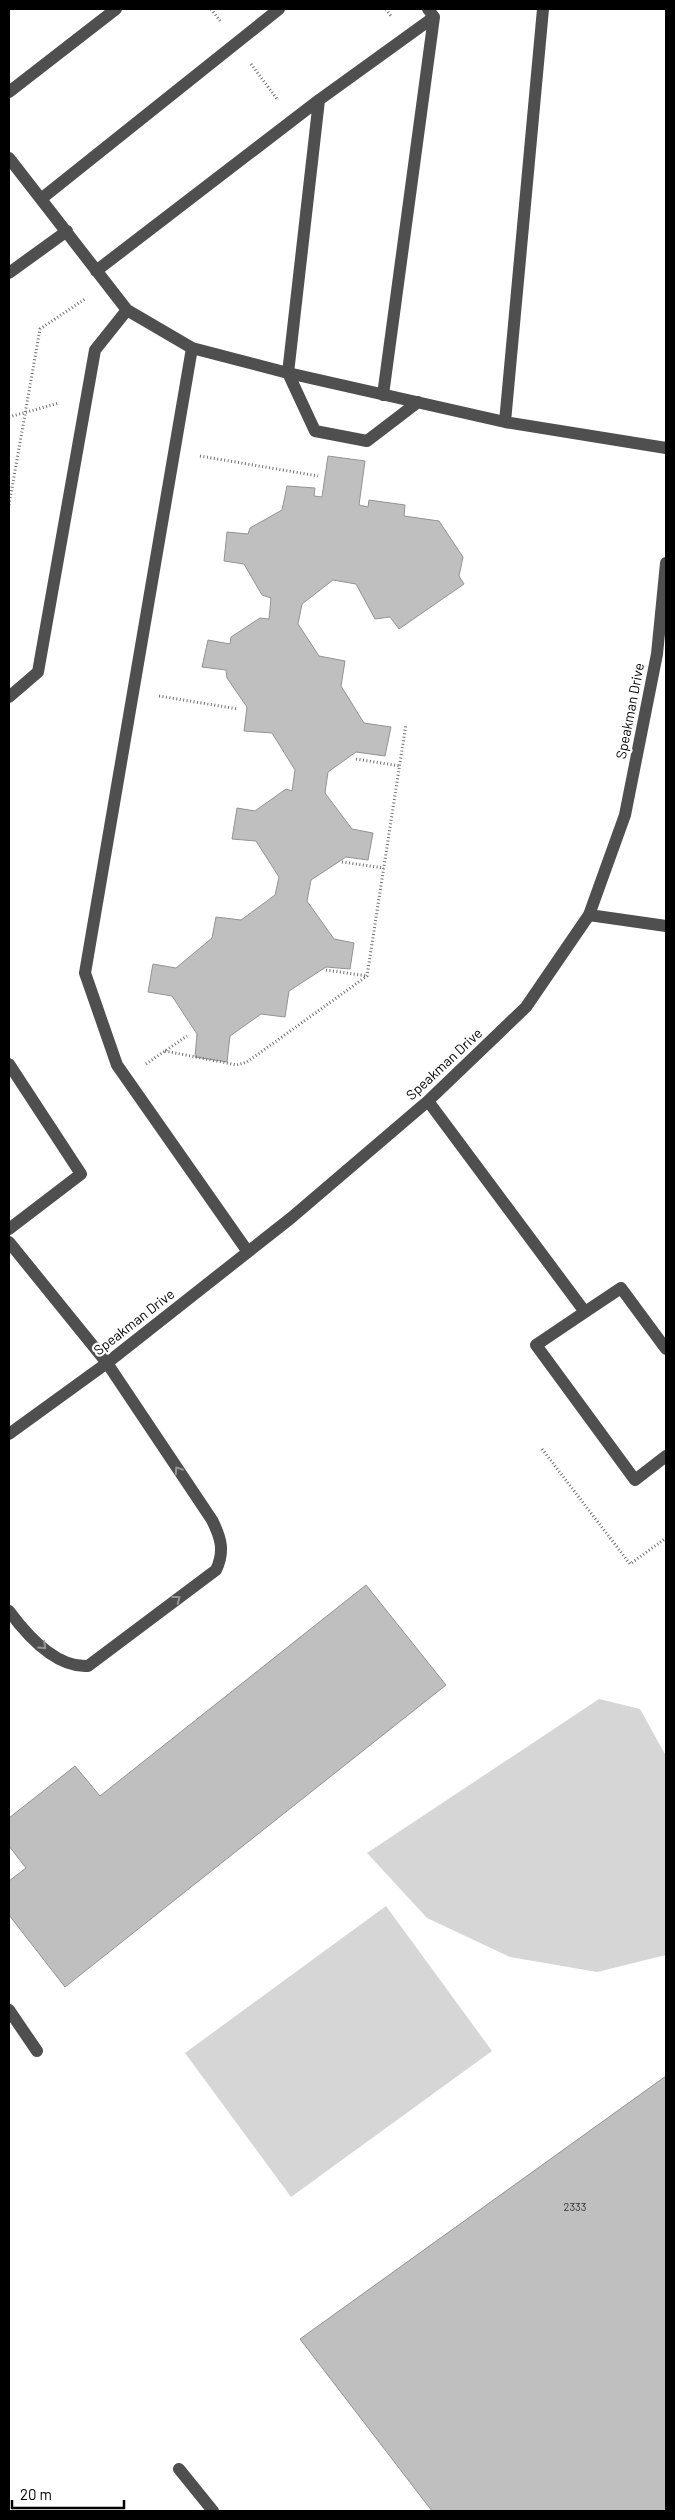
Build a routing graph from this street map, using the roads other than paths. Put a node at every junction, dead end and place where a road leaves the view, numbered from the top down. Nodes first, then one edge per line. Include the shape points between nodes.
1 (116, 9) edge
2 (279, 9) edge
3 (543, 9) edge
4 (431, 13) edge
5 (9, 92) edge
6 (319, 100) junction
7 (9, 158) edge
8 (41, 199) junction
9 (67, 231) junction
10 (96, 271) junction
11 (9, 273) edge
12 (127, 310) junction
13 (192, 348) junction
14 (288, 373) junction
15 (383, 395) junction
16 (418, 402) junction
17 (505, 422) junction
18 (666, 448) edge
19 (666, 562) edge
20 (9, 697) edge
21 (589, 915) junction
22 (666, 926) edge
23 (9, 1064) edge
24 (428, 1101) junction
25 (9, 1229) edge
26 (9, 1242) edge
27 (248, 1252) junction
28 (585, 1312) junction
29 (666, 1349) edge
30 (107, 1363) junction
31 (9, 1434) edge
32 (666, 1456) edge
33 (9, 1611) edge
34 (13, 1625) edge
35 (9, 2010) edge
36 (36, 2051) dead end
37 (179, 2469) dead end
38 (213, 2511) edge

1 - 5 street
2 - 8 street
3 - 17 street
4 - 6 street
4 - 15 street
6 - 10 street
6 - 14 street
7 - 8 street
8 - 9 street
9 - 10 street
9 - 11 street
10 - 12 street
12 - 13 street
12 - 20 street via 95,350 38,672
13 - 14 street
13 - 27 street via 85,973 117,1065
14 - 15 street
14 - 16 street via 315,431 367,441
15 - 16 street
16 - 17 street
17 - 18 street
19 - 21 street, Speakman Drive via 657,654 625,815
21 - 22 street
21 - 24 street, Speakman Drive via 526,1007
23 - 25 street via 81,1174
24 - 27 street, Speakman Drive
24 - 28 street
26 - 30 street
27 - 30 street, Speakman Drive
28 - 29 street via 621,1288
28 - 32 street via 536,1344 635,1480
30 - 31 street, Speakman Drive
34 -> 30 street via 52,1655 78,1667 88,1666 216,1570 222,1557 219,1536 212,1520
33 - 34 street
35 - 36 street
37 - 38 street

